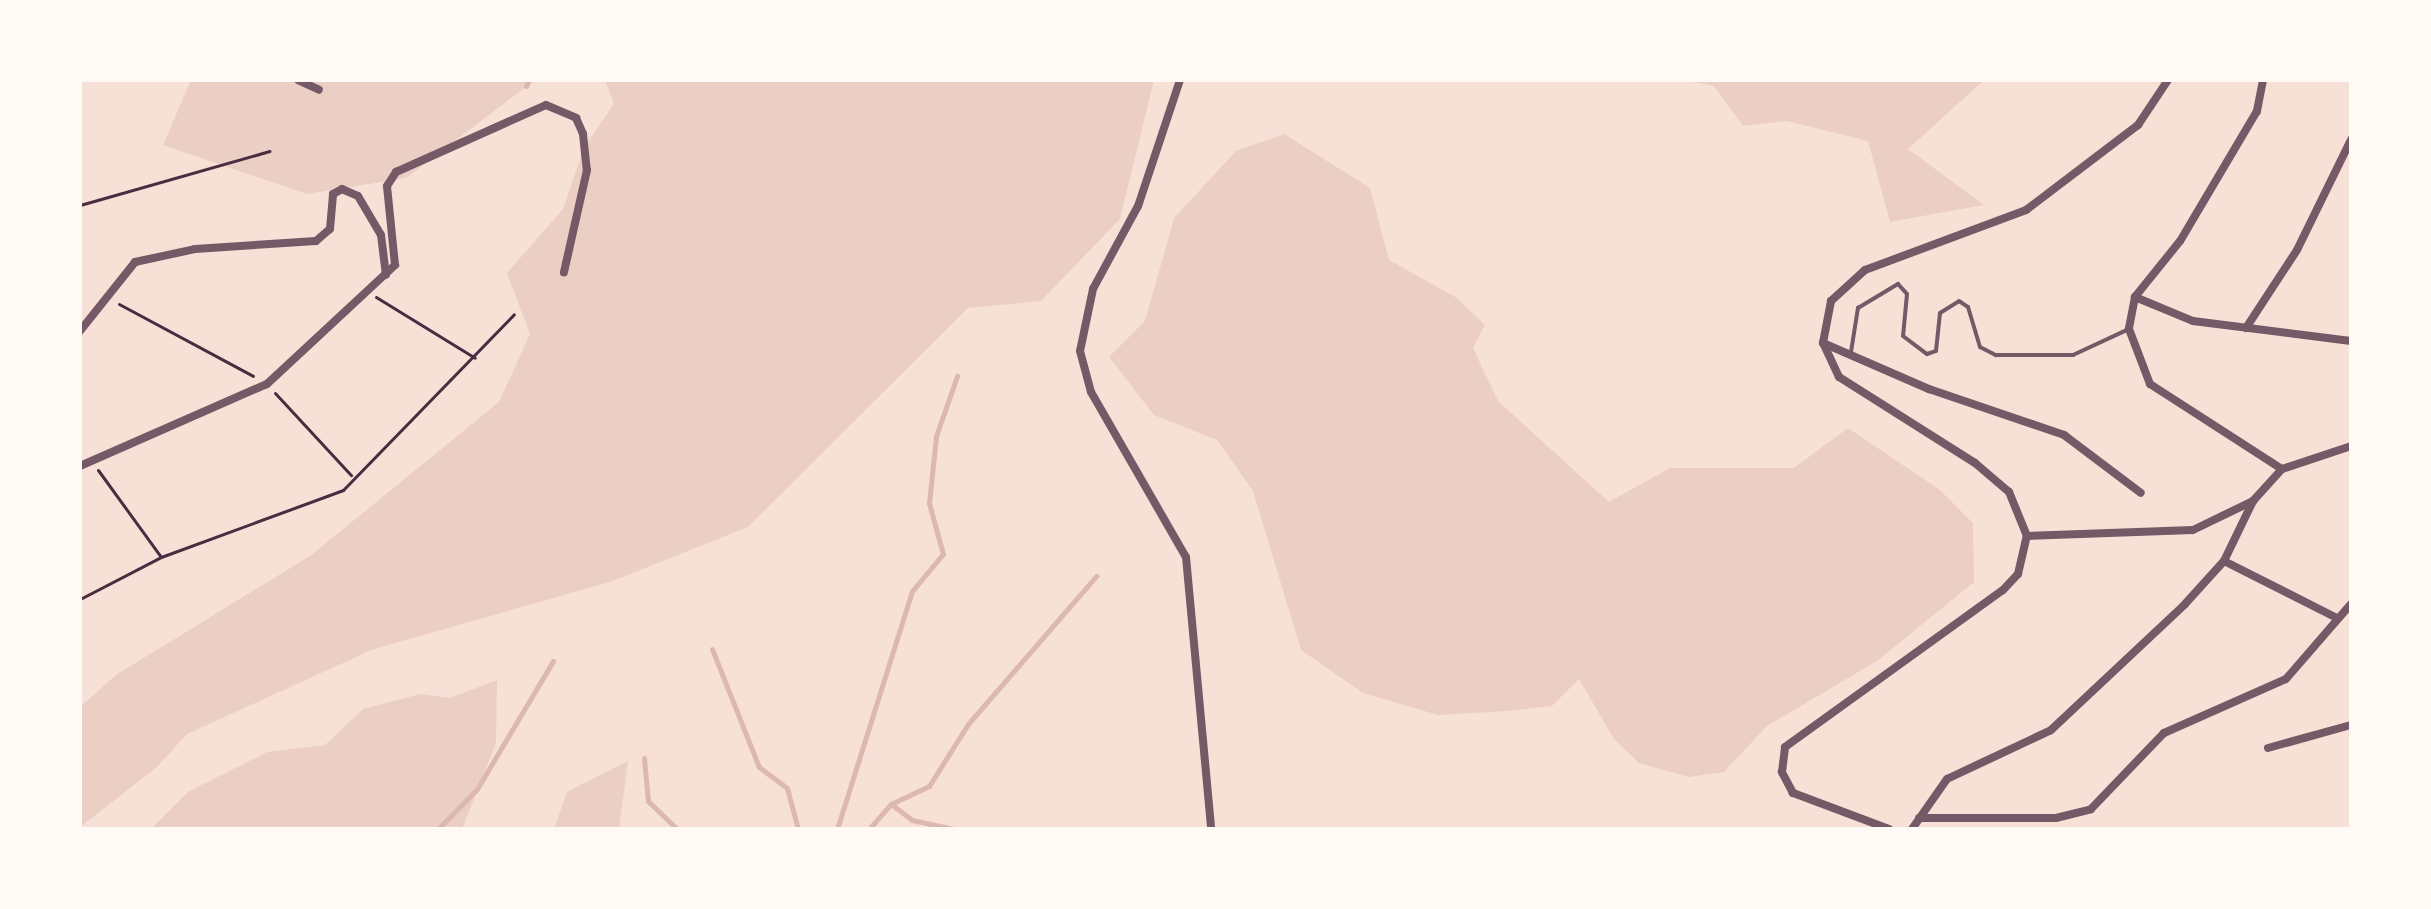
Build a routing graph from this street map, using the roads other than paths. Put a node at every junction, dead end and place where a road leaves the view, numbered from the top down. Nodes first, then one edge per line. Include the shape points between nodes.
1 (298, 80) edge
2 (1180, 80) edge
3 (2168, 80) edge
4 (2263, 80) edge
5 (319, 90) dead end
6 (2351, 140) edge
7 (564, 272) dead end
8 (385, 276) junction
9 (2135, 297) junction
10 (2246, 328) junction
11 (2129, 329) junction
12 (80, 331) edge
13 (2351, 341) edge
14 (1823, 343) junction
15 (1851, 352) junction
16 (2351, 446) edge
17 (80, 466) edge
18 (2282, 469) junction
19 (2141, 493) dead end
20 (2253, 501) junction
21 (2027, 536) junction
22 (2224, 561) junction
23 (2351, 604) edge
24 (2337, 618) junction
25 (2351, 725) edge
26 (2268, 748) dead end
27 (1919, 818) junction
28 (1211, 829) edge
29 (1889, 829) edge
30 (1912, 829) edge

1 - 5 street
2 - 28 street via 1138,206 1093,289 1080,351 1091,392 1147,479 1190,569 1195,711
3 - 14 street via 2159,104 2138,125 2026,210 1865,270 1831,301
4 - 9 street via 2257,111 2180,241
6 - 10 street via 2297,250
7 - 8 street via 587,170 576,118 546,105 396,172 387,186 395,265
8 - 12 street via 381,235 358,196 342,189 333,194 330,229 316,241 152,256 122,271
8 - 17 street via 267,384 189,424
9 - 10 street via 2171,315
9 - 11 street
10 - 13 street
11 - 15 lane via 2073,355 1996,355 1980,347 1968,307 1959,301 1940,313 1936,351 1927,354 1903,336 1907,294 1898,284 1858,308
11 - 18 street via 2150,384
14 - 15 street
14 - 21 street via 1839,377 1916,421 2009,492
15 - 19 street via 1929,389 2064,435
16 - 18 street
18 - 20 street
20 - 21 street via 2193,530
20 - 22 street
21 - 29 street via 2018,574 2003,590 1785,747 1782,772 1793,793
22 - 24 street
22 - 27 street via 2079,706 2038,737 1947,779
23 - 24 street
24 - 27 street via 2278,684 2151,742 2107,801 2091,809 2056,818
25 - 26 street
27 - 30 street

